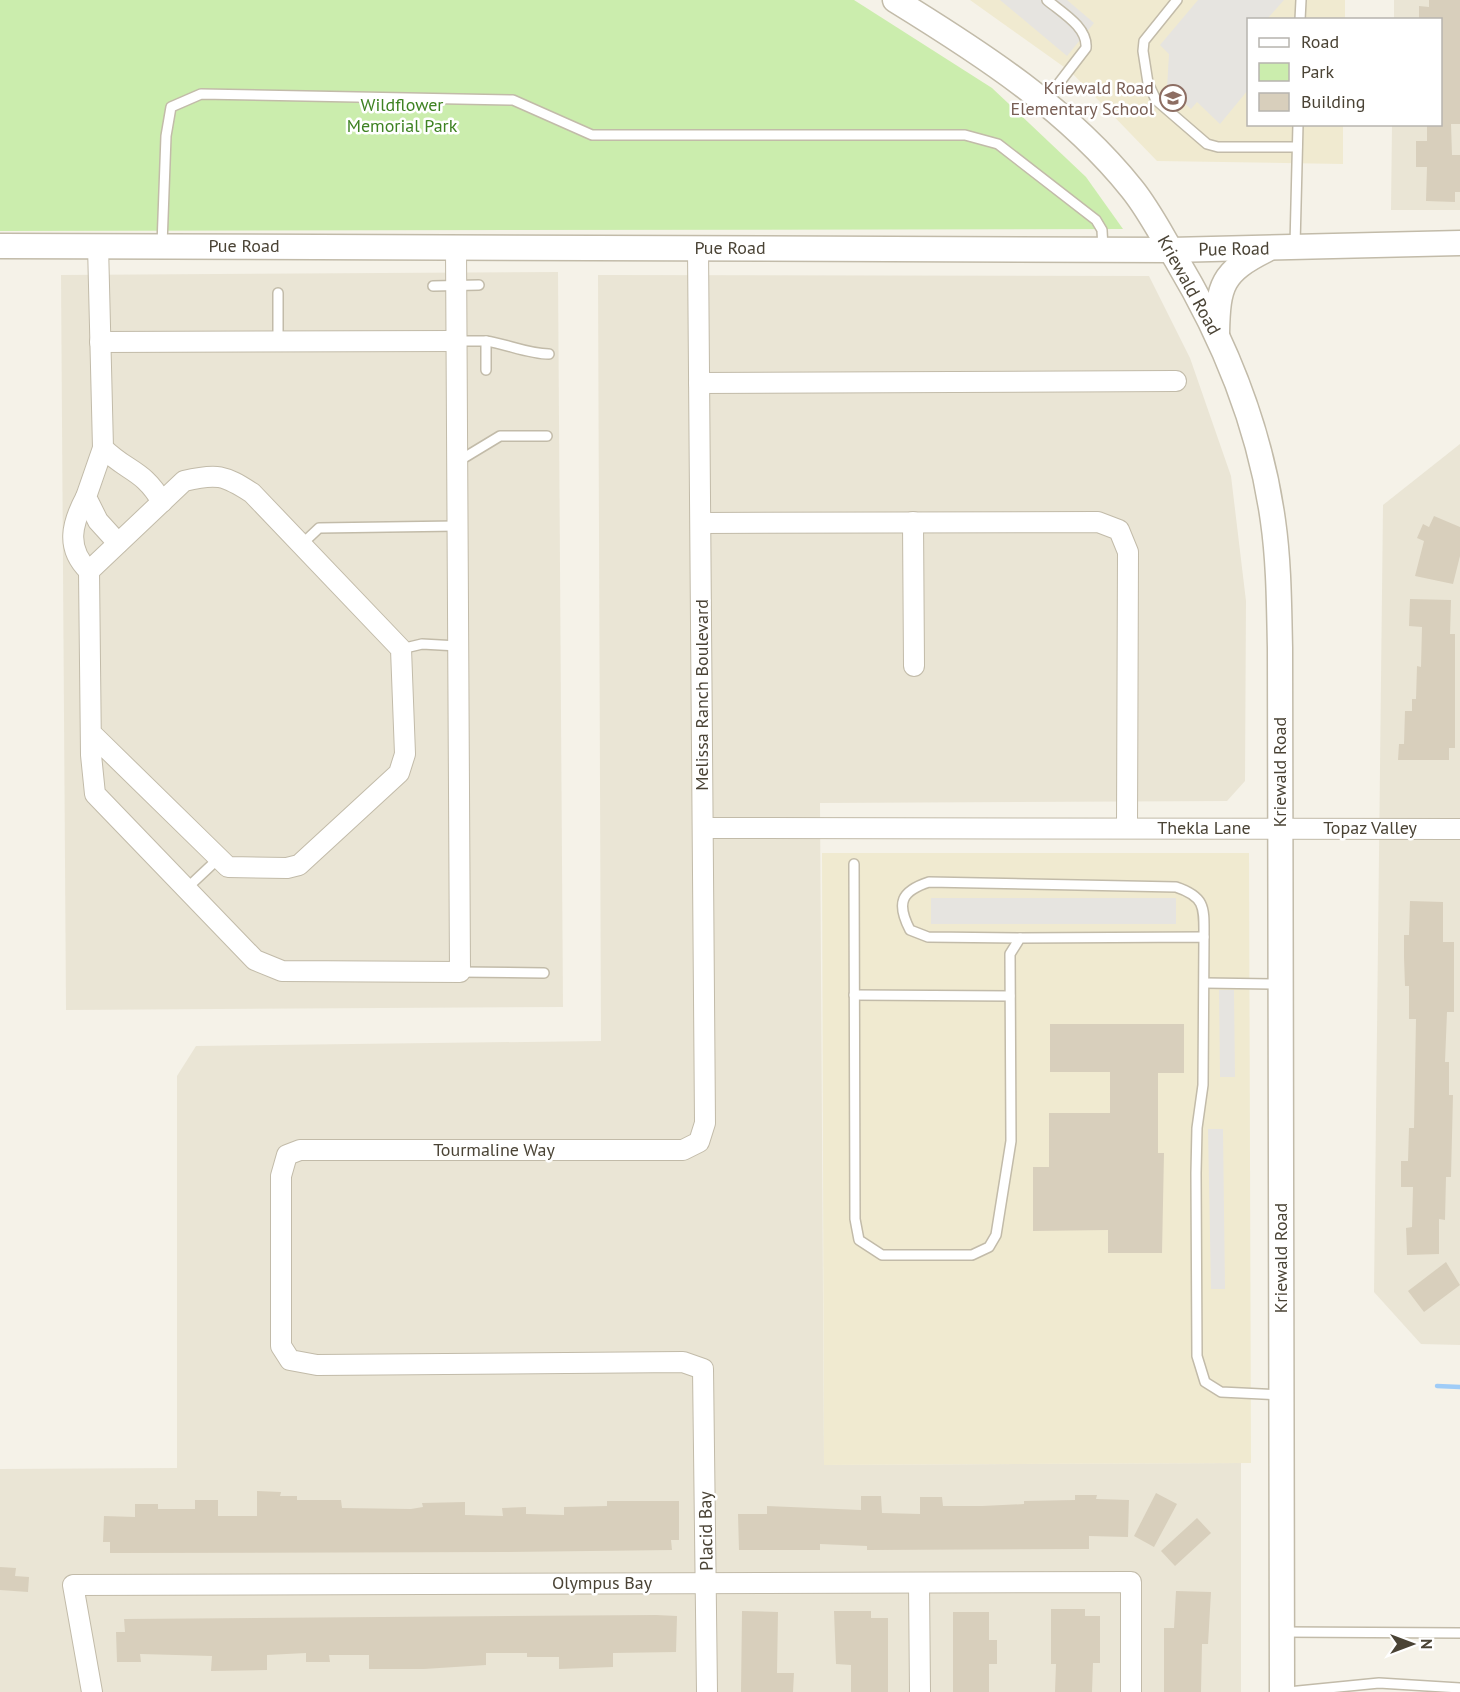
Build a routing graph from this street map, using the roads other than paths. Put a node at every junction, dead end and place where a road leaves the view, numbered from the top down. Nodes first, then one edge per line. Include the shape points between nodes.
1 (895, 0) edge
2 (1047, 0) edge
3 (1177, 0) edge
4 (1300, 0) edge
5 (1300, 18) edge
6 (1044, 102) junction
7 (1298, 126) edge
8 (1297, 147) junction
9 (1460, 243) edge
10 (98, 245) junction
11 (162, 245) junction
12 (0, 246) edge
13 (456, 247) junction
14 (698, 248) junction
15 (1269, 248) junction
16 (1295, 248) junction
17 (1103, 249) junction
18 (1170, 250) junction
19 (433, 285) dead end
20 (456, 285) junction
21 (479, 285) dead end
22 (278, 293) dead end
23 (1217, 333) junction
24 (457, 341) junction
25 (486, 341) junction
26 (100, 342) junction
27 (278, 342) junction
28 (549, 354) dead end
29 (486, 370) dead end
30 (1176, 381) dead end
31 (699, 383) junction
32 (547, 436) dead end
33 (103, 448) junction
34 (457, 462) junction
35 (86, 497) junction
36 (162, 502) junction
37 (913, 522) junction
38 (701, 523) junction
39 (458, 526) junction
40 (118, 543) junction
41 (301, 545) junction
42 (89, 571) junction
43 (458, 645) junction
44 (400, 649) junction
45 (914, 666) dead end
46 (91, 733) junction
47 (703, 828) junction
48 (1127, 828) junction
49 (1280, 828) junction
50 (1460, 829) edge
51 (219, 858) junction
52 (854, 864) dead end
53 (186, 890) junction
54 (1204, 937) junction
55 (1020, 938) junction
56 (460, 972) junction
57 (544, 973) dead end
58 (1205, 983) junction
59 (1281, 984) junction
60 (854, 995) junction
61 (1010, 996) junction
62 (699, 1143) joint
63 (702, 1370) joint
64 (1281, 1395) junction
65 (707, 1583) junction
66 (919, 1583) junction
67 (1281, 1632) junction
68 (1460, 1633) edge
69 (1460, 1688) edge
70 (92, 1692) edge
71 (707, 1692) edge
72 (920, 1692) edge
73 (1131, 1692) edge
74 (1282, 1692) edge
75 (1288, 1692) edge

1 - 6 street, Kriewald Road via 969,45
2 - 6 lane via 1084,33 1087,41 1086,48
3 - 8 lane via 1144,41 1148,83 1156,100 1208,144
4 - 5 lane
6 - 18 street, Kriewald Road via 1132,190
7 - 8 lane
8 - 16 lane
9 - 16 street, Pue Road
10 - 11 street, Pue Road
10 - 12 street, Pue Road
10 - 26 street
11 - 13 street, Pue Road
11 - 17 lane via 166,136 171,107 201,93 513,100 592,135 965,135 998,144 1096,220 1102,230
13 - 14 street, Pue Road
13 - 20 street
14 - 17 street, Pue Road
14 - 31 street, Melissa Ranch Boulevard
15 - 16 street, Pue Road
15 - 18 street, Pue Road
15 - 23 street via 1230,272 1218,309
17 - 18 street, Pue Road
18 - 23 street, Kriewald Road
19 - 20 lane
20 - 21 lane
20 - 24 street
22 - 27 lane
23 - 49 street, Kriewald Road via 1238,383 1273,520 1280,648
24 - 25 lane
24 - 27 street
24 - 34 street
25 - 28 lane
25 - 29 lane
26 - 27 street
26 - 33 street
30 - 31 street
31 - 38 street, Melissa Ranch Boulevard
32 - 34 lane via 500,436
33 - 35 street
33 - 36 street via 117,463 145,478
34 - 39 street
35 - 40 street via 98,521
35 - 42 street via 74,519 73,542 79,562
36 - 40 street
36 - 41 street via 184,481 205,476 228,477 252,493
37 - 38 street
37 - 45 street
37 - 48 street via 1098,522 1119,530 1128,552
38 - 47 street, Melissa Ranch Boulevard
39 - 41 lane via 319,528
39 - 43 street
40 - 42 street
41 - 44 street
42 - 46 street
43 - 44 lane via 422,644
43 - 56 street
44 - 51 street via 405,754 399,773 299,865 228,867
46 - 51 street
46 - 53 street via 95,794
47 - 48 street, Thekla Lane
47 - 62 street, Melissa Ranch Boulevard via 705,1123
48 - 49 street, Thekla Lane
49 - 50 street, Topaz Valley
49 - 59 street, Kriewald Road
51 - 53 lane
52 - 60 lane
53 - 56 street via 255,960 282,971
54 - 55 lane
54 - 55 lane via 1204,908 1194,893 1176,887 929,882 911,888 903,898 902,916 910,930 928,937
54 - 58 lane
55 - 61 lane via 1010,954
56 - 57 lane
58 - 59 lane
58 - 64 lane via 1196,1173 1197,1356 1205,1382 1221,1392
59 - 64 street, Kriewald Road
60 - 61 lane
60 - 61 lane via 855,1219 860,1240 882,1255 972,1255 989,1247 996,1235 1011,1141
62 - 63 street, Tourmaline Way via 683,1150 300,1150 287,1155 281,1176 281,1346 290,1360 317,1365 683,1362
63 - 65 street, Placid Bay
64 - 67 street, Kriewald Road
65 - 66 street, Olympus Bay
65 - 70 street, Olympus Bay via 72,1585
65 - 71 street, Placid Bay
66 - 72 street
66 - 73 street, Olympus Bay via 1131,1582
67 - 68 lane
67 - 74 street, Kriewald Road
69 - 75 lane via 1379,1683

